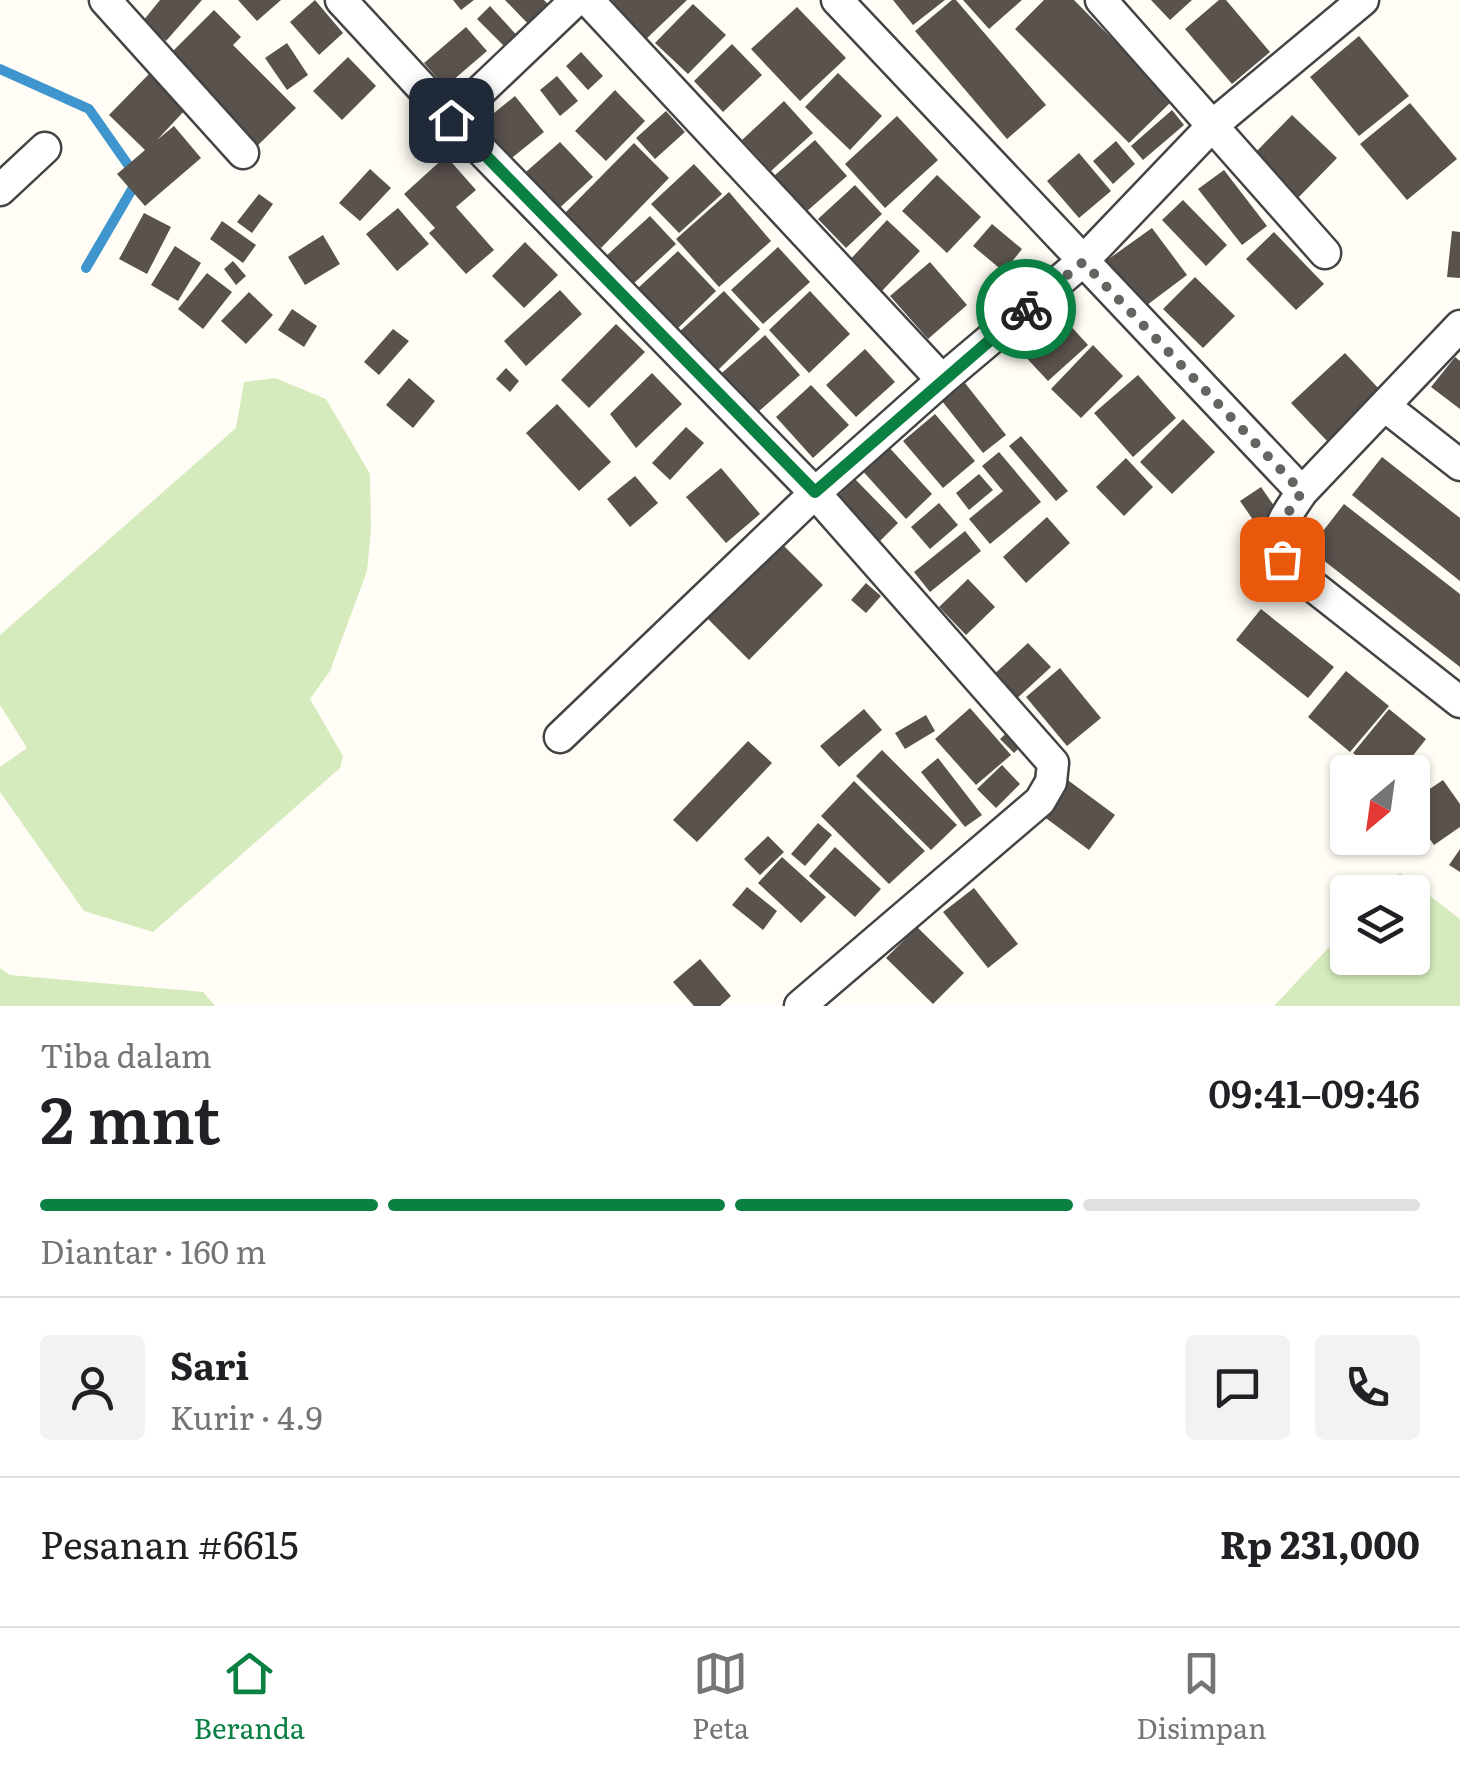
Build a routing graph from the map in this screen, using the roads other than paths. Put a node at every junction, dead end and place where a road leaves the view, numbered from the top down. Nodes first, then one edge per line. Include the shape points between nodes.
1 (105, 0) edge
2 (341, 0) edge
3 (576, 0) edge
4 (588, 0) edge
5 (837, 0) edge
6 (1101, 0) edge
7 (1363, 0) edge
8 (451, 120) junction
9 (1213, 125) junction
10 (44, 148) dead end
11 (244, 153) dead end
12 (0, 190) edge
13 (1325, 253) dead end
14 (1083, 262) junction
15 (1460, 326) edge
16 (942, 380) junction
17 (1386, 407) junction
18 (1460, 465) edge
19 (815, 492) junction
20 (1302, 492) junction
21 (1460, 702) edge
22 (560, 737) dead end
23 (800, 1006) edge

1 - 11 street
2 - 8 street
3 - 8 street
4 - 16 street
5 - 14 street
6 - 9 street
7 - 9 street
8 - 19 street
9 - 13 street
9 - 14 street
10 - 12 street
14 - 16 street
14 - 20 street
15 - 17 street
16 - 19 street
17 - 18 street
17 - 20 street
19 - 22 street
19 - 23 street via 1053,763 1054,772 1040,801
20 - 21 street via 1281,522 1282,559

